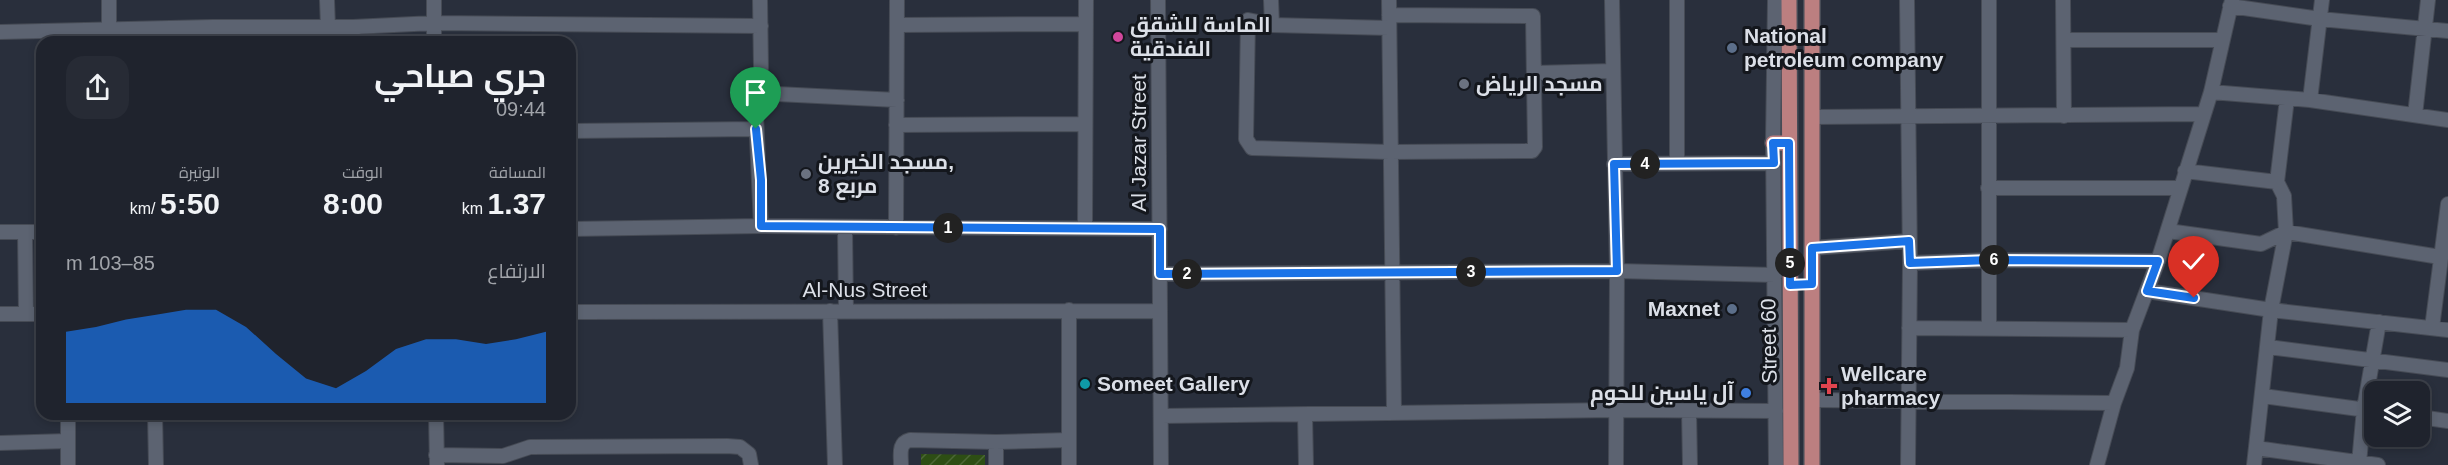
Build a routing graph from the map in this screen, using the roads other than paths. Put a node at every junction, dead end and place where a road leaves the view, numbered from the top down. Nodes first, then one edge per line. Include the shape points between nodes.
1 (109, 0) edge
2 (327, 0) edge
3 (434, 0) edge
4 (760, 0) edge
5 (897, 0) edge
6 (1086, 0) edge
7 (1158, 0) edge
8 (1270, 0) edge
9 (1389, 0) edge
10 (1612, 0) edge
11 (1677, 0) edge
12 (1775, 0) edge
13 (1789, 0) edge
14 (1812, 0) edge
15 (1907, 0) edge
16 (1989, 0) edge
17 (2063, 0) edge
18 (2322, 0) edge
19 (2428, 0) edge
20 (2231, 3) edge
21 (2320, 19) junction
22 (1389, 21) junction
23 (434, 23) junction
24 (1086, 24) junction
25 (898, 25) junction
26 (1272, 25) junction
27 (760, 26) junction
28 (328, 27) junction
29 (353, 27) junction
30 (2424, 29) junction
31 (2448, 31) edge
32 (0, 32) edge
33 (109, 36) edge
34 (354, 36) edge
35 (434, 36) edge
36 (2064, 39) junction
37 (2222, 40) junction
38 (1612, 71) junction
39 (1534, 73) junction
40 (2211, 92) junction
41 (755, 93) junction
42 (2287, 99) junction
43 (897, 100) junction
44 (2310, 100) junction
45 (2204, 114) junction
46 (2415, 115) junction
47 (1988, 116) junction
48 (2064, 116) junction
49 (1812, 117) junction
50 (1907, 118) junction
51 (2448, 120) edge
52 (1084, 124) junction
53 (896, 125) junction
54 (756, 129) junction
55 (576, 131) edge
56 (1781, 143) junction
57 (1389, 152) junction
58 (1774, 163) junction
59 (1614, 164) junction
60 (1677, 164) junction
61 (2185, 171) junction
62 (2277, 183) junction
63 (1988, 188) junction
64 (2180, 188) junction
65 (2448, 204) edge
66 (761, 226) junction
67 (845, 228) junction
68 (896, 228) junction
69 (1085, 228) junction
70 (1160, 229) junction
71 (576, 230) edge
72 (2168, 231) junction
73 (0, 232) edge
74 (25, 232) junction
75 (36, 232) edge
76 (2286, 232) junction
77 (1909, 241) junction
78 (1812, 248) junction
79 (2440, 257) junction
80 (1990, 260) junction
81 (2158, 261) junction
82 (1910, 263) junction
83 (1617, 271) junction
84 (1391, 273) junction
85 (1160, 274) junction
86 (1775, 275) junction
87 (1812, 284) junction
88 (1790, 285) junction
89 (2147, 291) junction
90 (1069, 310) junction
91 (1160, 310) junction
92 (1790, 310) junction
93 (1812, 310) junction
94 (2271, 310) junction
95 (830, 311) junction
96 (846, 311) junction
97 (576, 312) edge
98 (0, 314) edge
99 (26, 314) junction
100 (36, 314) edge
101 (2379, 322) junction
102 (1909, 328) junction
103 (1989, 328) junction
104 (2432, 328) junction
105 (2132, 330) junction
106 (2448, 330) edge
107 (2268, 347) junction
108 (2373, 360) junction
109 (2448, 370) edge
110 (2371, 381) edge
111 (2263, 396) junction
112 (1813, 400) junction
113 (1908, 402) junction
114 (2114, 403) junction
115 (2364, 409) edge
116 (1615, 410) junction
117 (1689, 411) junction
118 (1776, 411) junction
119 (1394, 413) junction
120 (1305, 415) junction
121 (1161, 416) junction
122 (2430, 418) edge
123 (68, 420) edge
124 (155, 420) edge
125 (435, 420) edge
126 (2448, 421) edge
127 (2364, 436) edge
128 (1069, 440) junction
129 (68, 441) junction
130 (996, 442) junction
131 (0, 443) edge
132 (2256, 448) junction
133 (437, 460) edge
134 (2359, 463) junction
135 (68, 465) edge
136 (156, 465) edge
137 (751, 465) edge
138 (835, 465) edge
139 (902, 465) edge
140 (996, 465) edge
141 (1069, 465) edge
142 (1161, 465) edge
143 (1306, 465) edge
144 (1616, 465) edge
145 (1690, 465) edge
146 (1776, 465) edge
147 (1791, 465) edge
148 (1812, 465) edge
149 (1908, 465) edge
150 (2097, 465) edge
151 (2254, 465) edge
152 (2378, 465) edge

1 - 33 street
2 - 28 street
3 - 23 street
4 - 27 street
5 - 25 street
6 - 24 street
7 - 70 street, Al Jazar Street
8 - 26 street
9 - 22 street
10 - 38 street
11 - 60 street
12 - 56 street
13 - 56 main road, Street 60
14 - 49 main road, Street 60
15 - 50 street
16 - 47 street
17 - 36 street
18 - 21 street
19 - 30 street
20 - 21 street
20 - 37 street
21 - 30 street
21 - 44 street
22 - 26 street
22 - 39 street via 1533,16
22 - 57 street
23 - 27 street
23 - 29 street
23 - 35 street
24 - 25 street
24 - 52 street
25 - 43 street
26 - 57 street via 1248,20 1247,144 1252,148
27 - 41 street via 761,68
28 - 29 street
28 - 33 street via 213,27
29 - 34 street
30 - 31 street
30 - 46 street
32 - 33 street
36 - 37 street
36 - 48 street
37 - 40 street
38 - 39 street
38 - 59 street
39 - 57 street via 1532,151
40 - 42 street
40 - 45 street
41 - 43 street
41 - 54 street
42 - 44 street
42 - 62 street
43 - 53 street
44 - 46 street
45 - 48 street
45 - 61 street
46 - 51 street
47 - 48 street
47 - 50 street
47 - 63 street
49 - 50 street
49 - 78 main road, Street 60
50 - 77 street
52 - 53 street
52 - 69 street
53 - 68 street
54 - 55 street
54 - 66 street
56 - 58 street
56 - 88 main road, Street 60
57 - 84 street
58 - 60 street
58 - 86 street
59 - 60 street
59 - 83 street
61 - 62 street
61 - 64 street
62 - 76 street via 2284,196
63 - 64 street
63 - 80 street
64 - 72 street
65 - 79 street
66 - 67 street
66 - 71 street
67 - 68 street
67 - 96 street
68 - 69 street
69 - 70 street
70 - 85 street, Al Jazar Street
72 - 76 street via 2260,244
72 - 81 street
73 - 74 street
74 - 75 street
74 - 99 street
76 - 79 street
76 - 94 street
77 - 78 street
77 - 82 street
78 - 87 main road, Street 60
79 - 104 street
80 - 81 street
80 - 82 street
80 - 103 street
81 - 89 street
82 - 102 street
83 - 84 street
83 - 86 street
83 - 116 street
84 - 85 street
84 - 119 street
85 - 91 street, Al Jazar Street
86 - 118 street
87 - 88 main road
87 - 93 main road, Street 60
88 - 92 main road, Street 60
89 - 94 street
89 - 105 street
90 - 91 street, Al-Nus Street
90 - 96 street, Al-Nus Street
90 - 128 street
91 - 121 street, Al Jazar Street
92 - 93 main road
92 - 147 main road, Street 60
93 - 112 main road, Street 60
94 - 101 street
94 - 107 street
95 - 96 street, Al-Nus Street
95 - 97 street, Al-Nus Street
95 - 138 street
98 - 99 street
99 - 100 street
101 - 104 street
101 - 108 street
102 - 103 street
102 - 113 street
103 - 105 street
104 - 106 street
105 - 114 street via 2127,368
107 - 108 street
107 - 111 street
108 - 109 street
108 - 110 street
111 - 115 street
111 - 132 street
112 - 113 street
112 - 148 main road, Street 60
113 - 114 street
113 - 149 street
114 - 150 street
116 - 117 street
116 - 119 street
116 - 144 street
117 - 118 street
117 - 145 street
118 - 146 street
119 - 120 street
120 - 121 street
120 - 143 street
121 - 142 street, Al Jazar Street
122 - 126 street
123 - 129 street
124 - 136 street
125 - 133 street
127 - 134 street
128 - 130 street
128 - 141 street
129 - 131 street
129 - 135 street
130 - 139 street via 904,441
130 - 140 street
132 - 134 street
132 - 151 street
133 - 137 street via 503,456 530,447 728,446 740,447 749,454
134 - 152 street

